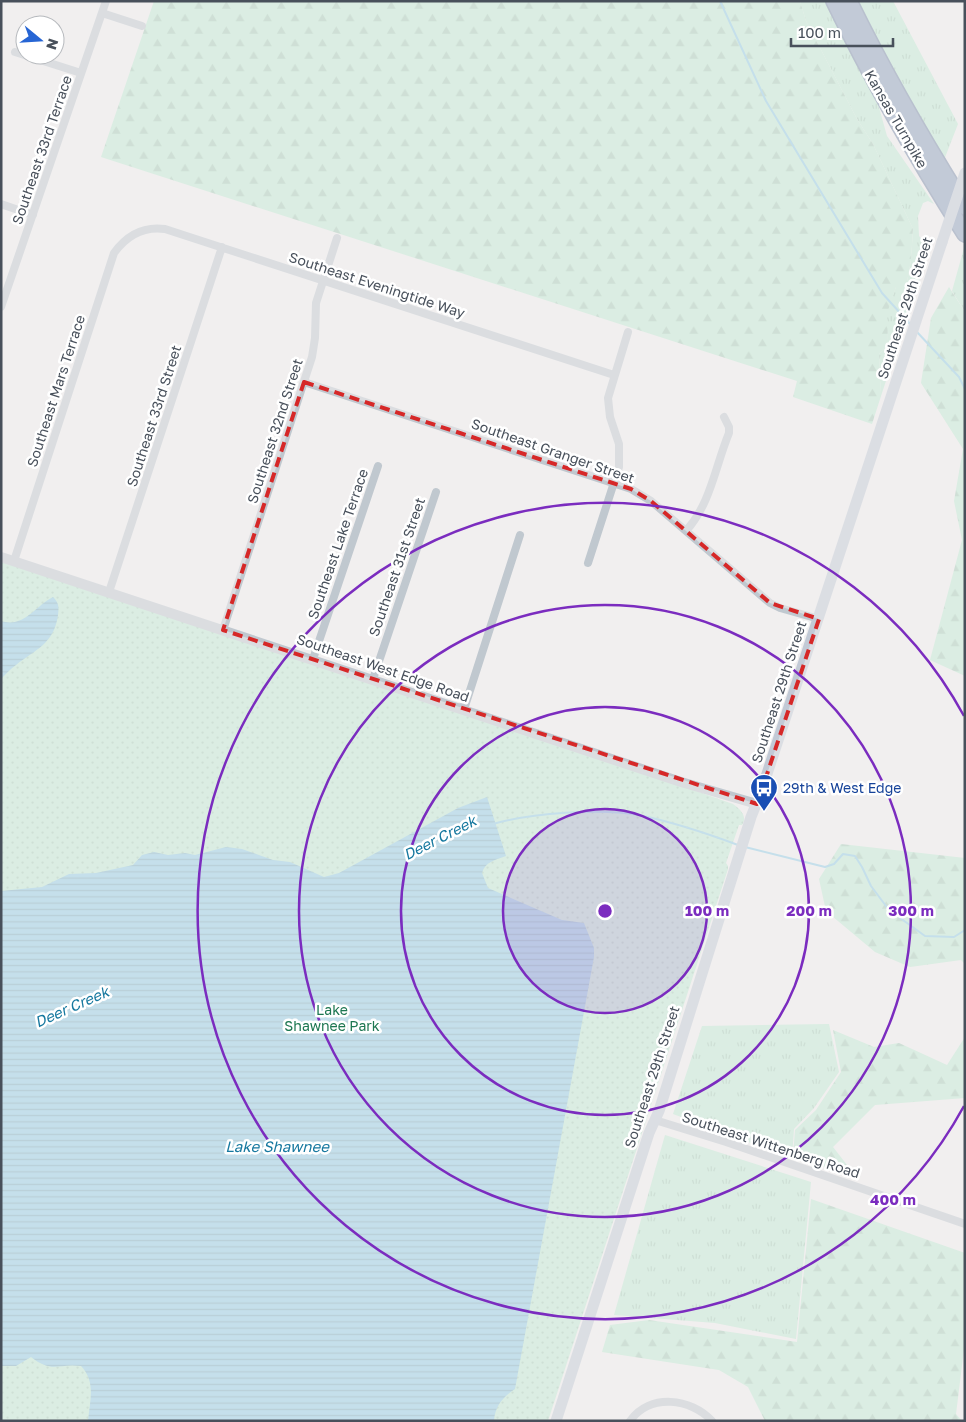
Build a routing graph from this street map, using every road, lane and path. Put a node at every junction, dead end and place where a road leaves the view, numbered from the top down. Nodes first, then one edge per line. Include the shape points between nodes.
1 (106, 1) edge
2 (834, 1) edge
3 (850, 1) edge
4 (102, 13) junction
5 (142, 26) dead end
6 (56, 65) edge
7 (81, 73) junction
8 (965, 172) edge
9 (1, 204) edge
10 (965, 207) edge
11 (33, 215) junction
12 (965, 234) edge
13 (132, 235) joint
14 (337, 238) dead end
15 (222, 247) junction
16 (323, 281) junction
17 (1, 307) edge
18 (628, 332) dead end
19 (614, 375) junction
20 (304, 382) junction
21 (724, 417) dead end
22 (378, 466) dead end
23 (614, 483) junction
24 (436, 492) dead end
25 (686, 531) junction
26 (520, 535) dead end
27 (1, 557) edge
28 (14, 561) junction
29 (588, 563) dead end
30 (109, 592) junction
31 (819, 619) junction
32 (223, 630) junction
33 (313, 659) junction
34 (373, 679) junction
35 (458, 708) junction
36 (757, 804) junction
37 (655, 1120) junction
38 (965, 1224) edge
39 (556, 1421) edge
40 (630, 1421) edge
41 (712, 1421) edge

1 - 4 street, Southeast 33rd Terrace
2 - 12 highway, Kansas Turnpike via 878,89
3 - 10 highway, Kansas Turnpike via 903,106
4 - 5 street
4 - 7 street, Southeast 33rd Terrace
6 - 7 street
7 - 11 street, Southeast 33rd Terrace
8 - 31 main road, Southeast 29th Street, bridge
9 - 11 street
11 - 17 street, Southeast 33rd Terrace
13 - 15 street, Southeast Eveningtide Way via 160,229
13 - 28 street, Southeast Mars Terrace via 114,253
14 - 16 street, Southeast 32nd Street
15 - 16 street, Southeast Eveningtide Way
15 - 30 street, Southeast 33rd Street
16 - 19 street, Southeast Eveningtide Way
16 - 20 street, Southeast 32nd Street via 314,316 314,350
18 - 19 street
19 - 23 street via 608,407 620,454
20 - 23 street, Southeast Granger Street
20 - 32 street, Southeast 32nd Street
21 - 25 street via 729,433 708,496
22 - 33 street, Southeast Lake Terrace
23 - 25 street, Southeast Granger Street via 651,501
23 - 29 street
24 - 34 street, Southeast 31st Street
25 - 31 street, Southeast Granger Street via 770,603
26 - 35 street via 465,706
27 - 28 street, Southeast West Edge Road
28 - 30 street, Southeast West Edge Road
30 - 32 street, Southeast West Edge Road
31 - 36 main road, Southeast 29th Street
32 - 33 street, Southeast West Edge Road
33 - 34 street, Southeast West Edge Road
34 - 35 street, Southeast West Edge Road
35 - 36 street, Southeast West Edge Road
36 - 37 main road, Southeast 29th Street
37 - 38 street, Southeast Wittenberg Road
37 - 39 main road, Southeast 29th Street
40 - 41 street via 639,1412 664,1402 680,1402 703,1412

